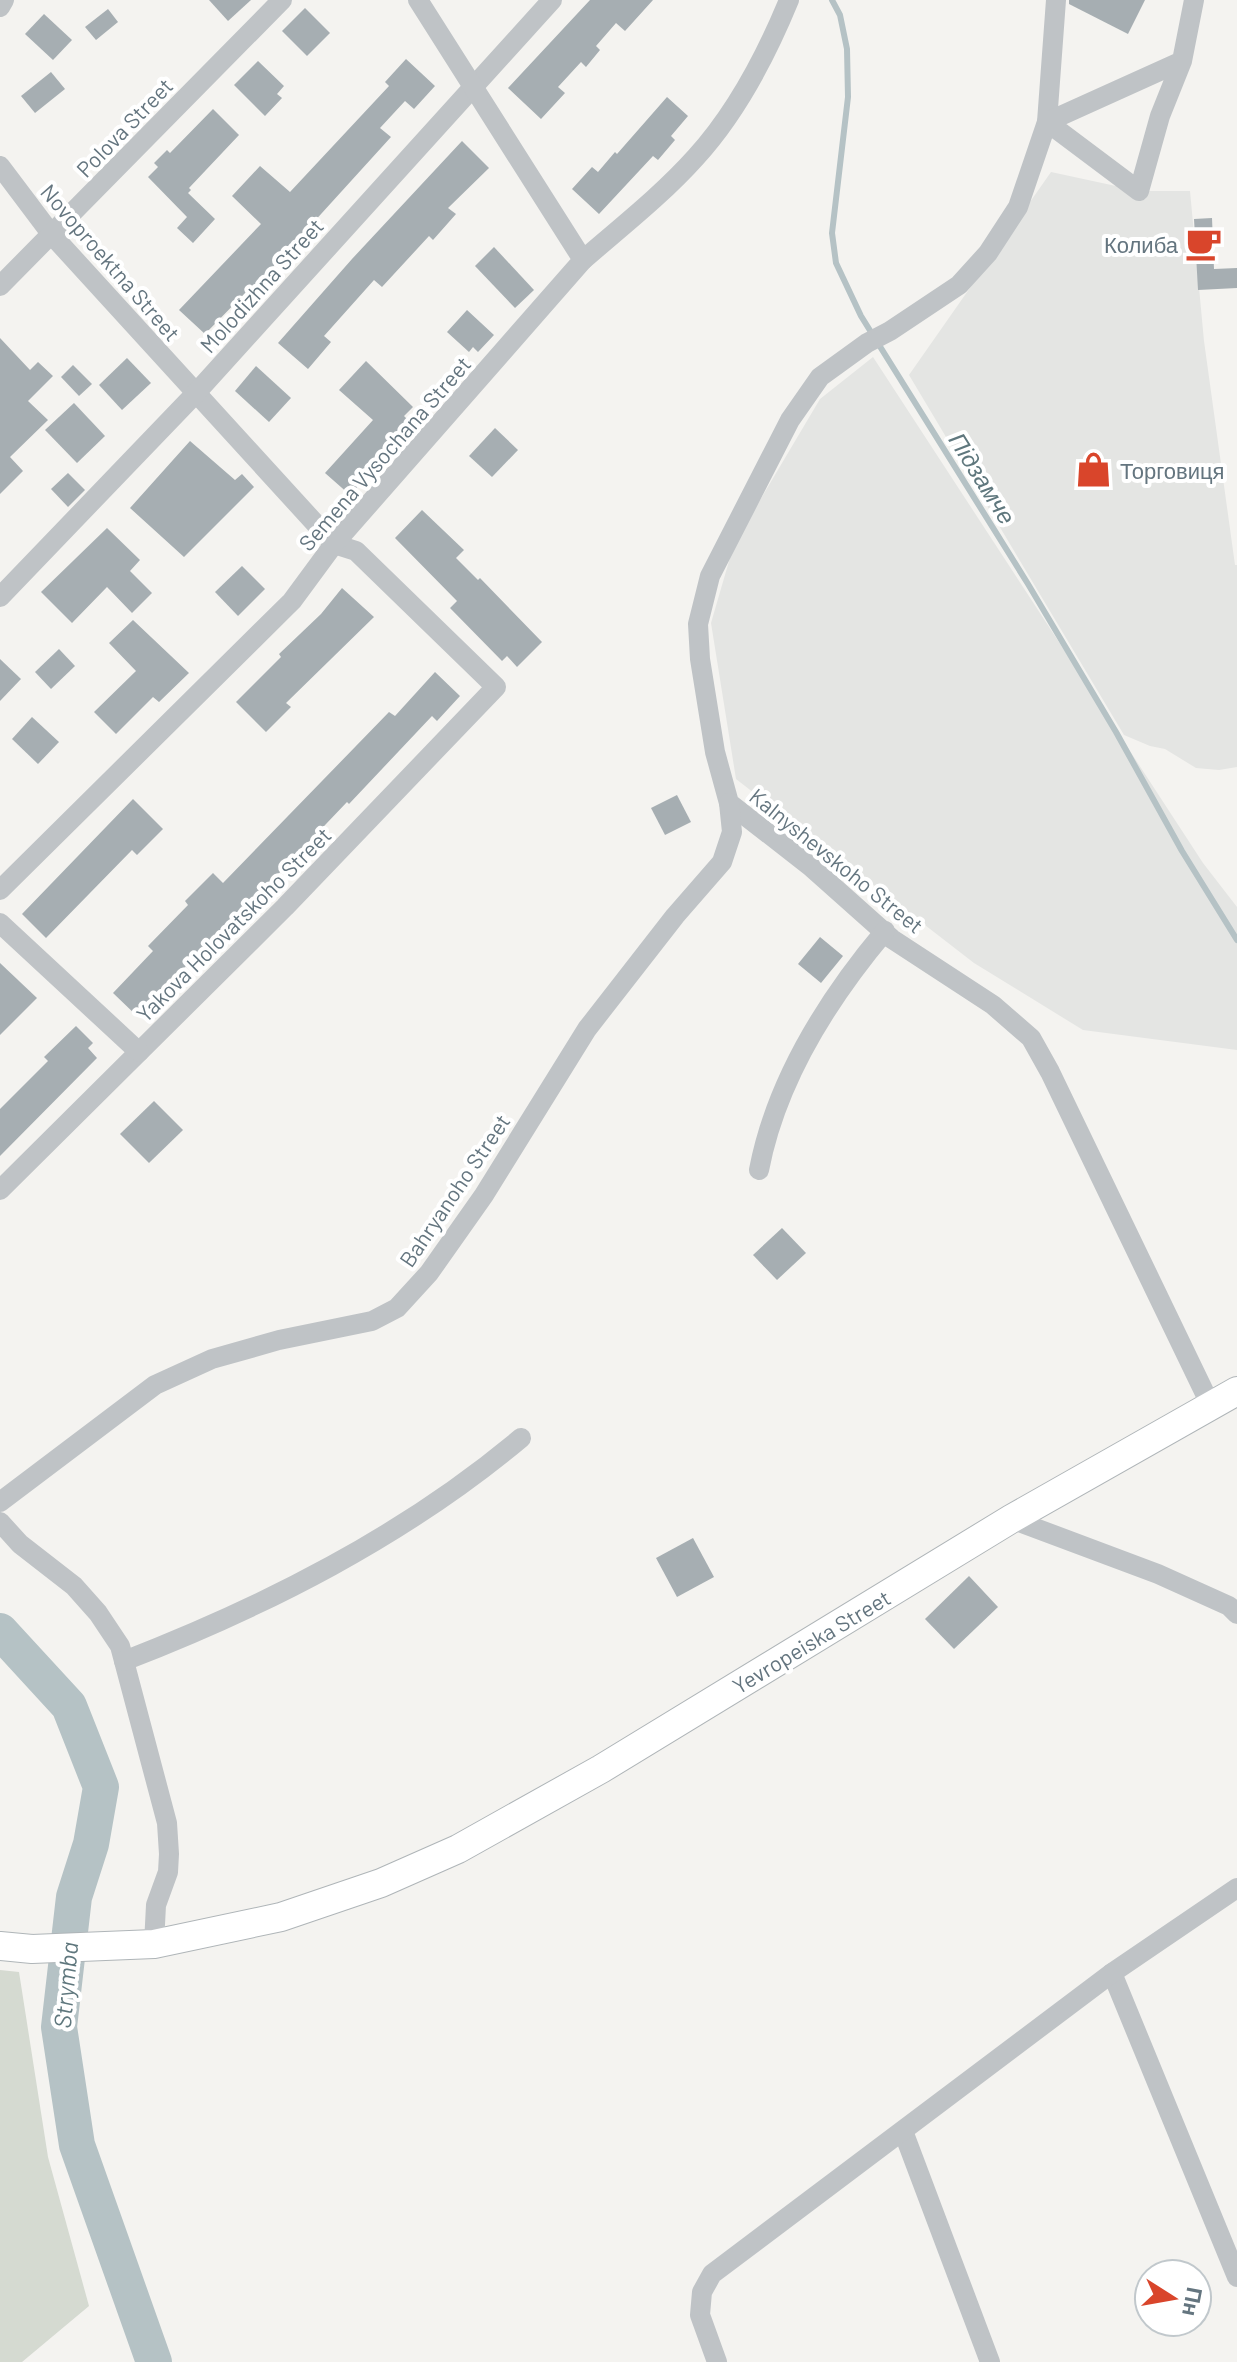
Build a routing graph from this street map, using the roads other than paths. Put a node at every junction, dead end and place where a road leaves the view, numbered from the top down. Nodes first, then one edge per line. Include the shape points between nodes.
1 (4, 0) edge
2 (282, 0) edge
3 (418, 0) edge
4 (552, 0) edge
5 (789, 0) edge
6 (1056, 0) edge
7 (1194, 0) edge
8 (0, 7) edge
9 (1182, 61) junction
10 (473, 87) junction
11 (1047, 122) junction
12 (0, 166) edge
13 (52, 235) junction
14 (583, 260) junction
15 (0, 286) edge
16 (195, 394) junction
17 (334, 544) junction
18 (0, 597) edge
19 (496, 687) joint
20 (729, 803) junction
21 (0, 890) edge
22 (0, 923) edge
23 (885, 931) junction
24 (139, 1052) junction
25 (759, 1170) dead end
26 (0, 1190) edge
27 (1237, 1391) edge
28 (1211, 1406) junction
29 (521, 1438) dead end
30 (0, 1502) edge
31 (1011, 1519) junction
32 (0, 1522) edge
33 (1237, 1614) edge
34 (124, 1661) junction
35 (1237, 1888) edge
36 (154, 1944) junction
37 (0, 1946) edge
38 (1112, 1973) junction
39 (903, 2131) junction
40 (1237, 2277) edge
41 (717, 2362) edge
42 (990, 2362) edge

1 - 8 street
2 - 13 street, Polova Street
3 - 10 street
4 - 10 street, Molodizhna Street
5 - 14 street, Semena Vysochana Street via 745,92 696,157
6 - 11 street, Kalnyshevskoho Street
7 - 9 street
9 - 11 street
9 - 11 street via 1139,191
10 - 14 street
10 - 16 street, Molodizhna Street
11 - 20 street, Kalnyshevskoho Street via 1018,207 988,253 959,285 820,377 790,420 710,576 698,624 700,659
12 - 13 street, Novoproektna Street
13 - 15 street, Polova Street
13 - 16 street, Novoproektna Street
14 - 17 street, Semena Vysochana Street
16 - 17 street, Novoproektna Street
16 - 18 street, Molodizhna Street
17 - 19 street, Novoproektna Street via 356,551
17 - 21 street, Semena Vysochana Street via 292,601
19 - 24 street, Yakova Holovatskoho Street
20 - 23 street, Kalnyshevskoho Street
20 - 30 street, Bahryanoho Street via 732,832 722,862 587,1029 484,1195 429,1273 397,1308 372,1321 212,1359 155,1385
22 - 24 street
23 - 25 street via 851,970 787,1078
23 - 28 street, Kalnyshevskoho Street via 993,1005 1031,1038
24 - 26 street, Yakova Holovatskoho Street
27 - 28 main road, Yevropeiska Street
28 - 31 main road, Yevropeiska Street
29 - 34 street via 390,1532 286,1591
31 - 33 street via 1158,1574
31 - 36 main road, Yevropeiska Street via 601,1769 458,1849 381,1883 281,1917
32 - 34 street via 74,1586 120,1646
34 - 36 street via 167,1823 168,1872 156,1905
35 - 38 street
36 - 37 main road, Yevropeiska Street
38 - 39 street
38 - 40 street
39 - 41 street via 712,2274 702,2292 700,2315
39 - 42 street

